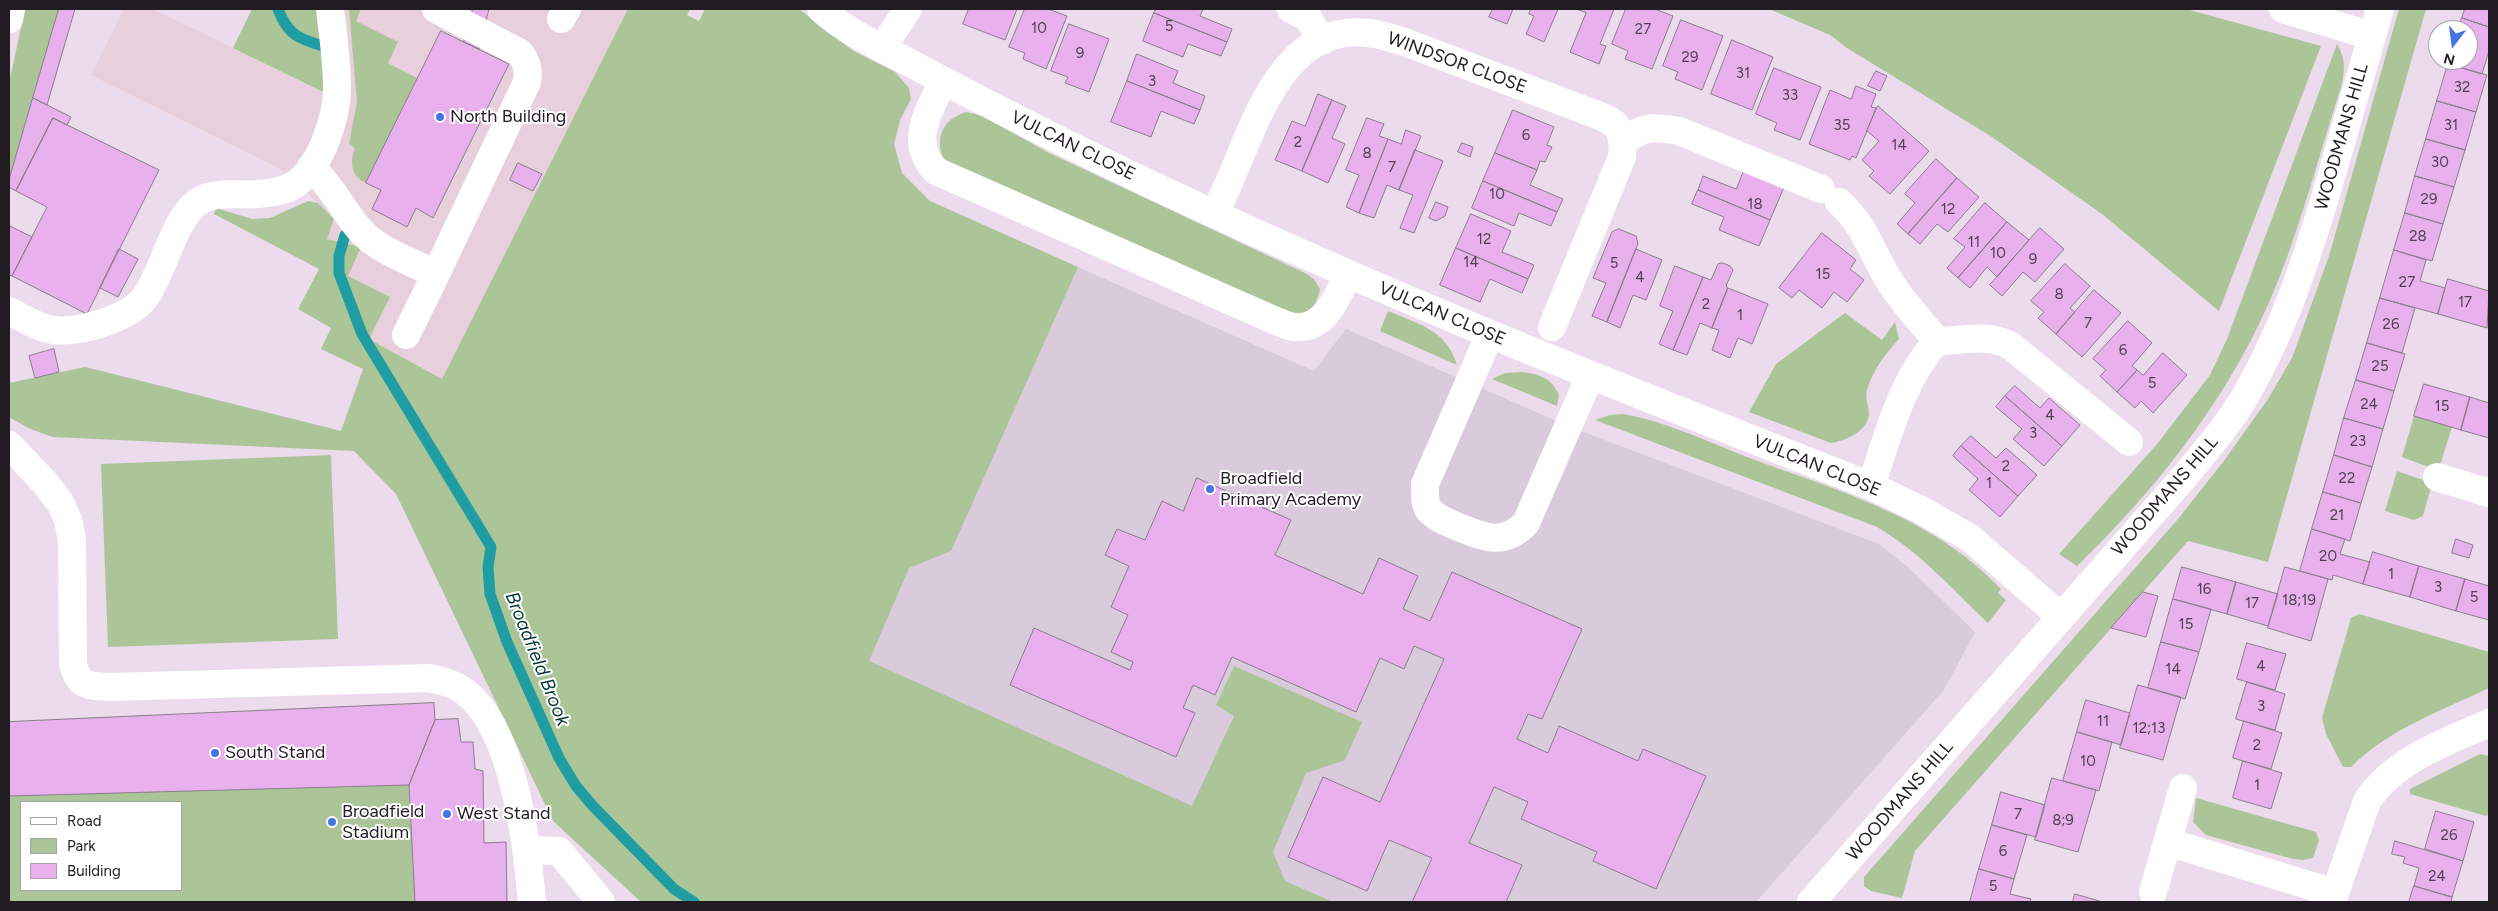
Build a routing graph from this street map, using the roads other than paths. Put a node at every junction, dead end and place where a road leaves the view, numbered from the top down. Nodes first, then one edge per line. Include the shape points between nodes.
1 (11, 9) edge
2 (330, 9) edge
3 (436, 9) edge
4 (821, 9) edge
5 (908, 9) edge
6 (1291, 9) edge
7 (2283, 9) edge
8 (2380, 9) edge
9 (9, 19) edge
10 (2372, 36) junction
11 (1322, 41) junction
12 (882, 48) junction
13 (944, 81) junction
14 (1624, 141) junction
15 (311, 167) junction
16 (1214, 214) junction
17 (436, 274) junction
18 (1348, 274) junction
19 (9, 311) edge
20 (1552, 327) dead end
21 (1490, 334) junction
22 (406, 335) dead end
23 (1937, 341) junction
24 (1590, 376) junction
25 (2129, 442) dead end
26 (9, 445) edge
27 (2437, 477) dead end
28 (1871, 486) junction
29 (2489, 493) edge
30 (2060, 616) junction
31 (2489, 724) edge
32 (2183, 788) dead end
33 (2168, 842) junction
34 (527, 850) junction
35 (2153, 892) dead end
36 (2333, 898) edge
37 (532, 902) edge
38 (601, 902) edge
39 (1812, 902) edge

1 - 9 street
2 - 15 street via 336,63 335,108 321,150
3 - 17 street via 520,53 529,72
4 - 12 street, VULCAN CLOSE via 844,27
5 - 12 street
6 - 11 street via 1308,18
7 - 10 street
8 - 10 street, WOODMANS HILL
10 - 30 street, WOODMANS HILL via 2301,276 2256,376 2219,435
11 - 14 street, WINDSOR CLOSE via 1369,33 1399,40 1608,119 1620,128
11 - 16 street, WINDSOR CLOSE via 1292,60 1281,73 1263,104 1227,192
12 - 13 street, VULCAN CLOSE
13 - 16 street, VULCAN CLOSE
13 - 18 street via 923,130 922,148 936,171 1295,327 1307,325 1326,314
14 - 20 street via 1622,157
14 - 23 street via 1638,130 1659,128 1679,131 1830,195 1864,229 1884,271
15 - 17 street via 360,230 376,244
15 - 19 street via 297,184 279,192 202,197 190,209 146,298 115,320 85,328 54,330 33,324
16 - 18 street, VULCAN CLOSE
17 - 22 street
18 - 21 street, VULCAN CLOSE
21 - 24 street, VULCAN CLOSE
21 - 24 street via 1425,484 1428,509 1434,516 1462,529 1494,538 1517,532 1526,523
23 - 25 street via 2000,340
23 - 28 street via 1924,355 1911,378
24 - 28 street, VULCAN CLOSE
26 - 34 street via 46,484 68,520 72,550 73,663 80,682 110,687 428,678 448,682 475,700 498,738 509,767
27 - 29 street
28 - 30 street, VULCAN CLOSE via 1970,538
30 - 39 street, WOODMANS HILL
31 - 36 street via 2434,746 2387,777 2375,789 2367,801
32 - 33 street
33 - 35 street
33 - 36 street
34 - 37 street
34 - 38 street via 559,851

